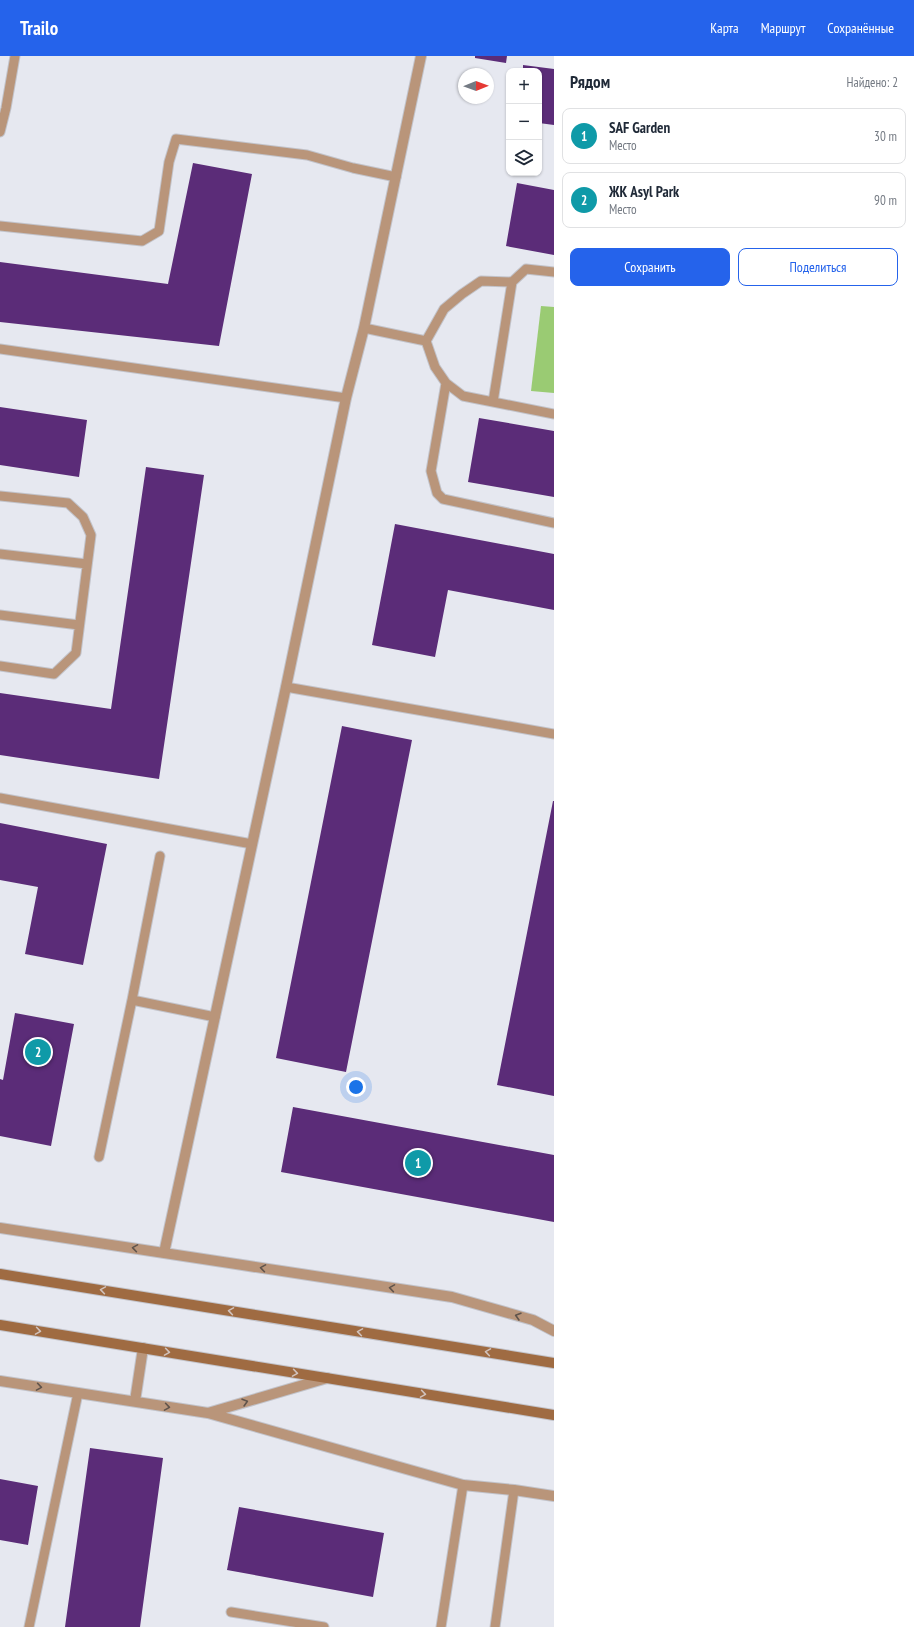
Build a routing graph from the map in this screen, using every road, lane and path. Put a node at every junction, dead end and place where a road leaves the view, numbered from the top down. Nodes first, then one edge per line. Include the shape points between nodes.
1 (16, 56) edge
2 (422, 56) edge
3 (0, 132) edge
4 (396, 177) junction
5 (0, 226) edge
6 (554, 272) edge
7 (512, 282) junction
8 (364, 328) junction
9 (426, 341) junction
10 (0, 349) edge
11 (446, 383) junction
12 (346, 398) junction
13 (493, 402) junction
14 (554, 414) edge
15 (0, 496) edge
16 (554, 523) edge
17 (0, 554) edge
18 (87, 564) junction
19 (0, 615) edge
20 (79, 625) junction
21 (0, 666) edge
22 (286, 687) junction
23 (554, 734) edge
24 (0, 798) edge
25 (252, 844) junction
26 (160, 856) dead end
27 (132, 1000) junction
28 (215, 1017) junction
29 (100, 1157) dead end
30 (0, 1228) edge
31 (164, 1253) junction
32 (0, 1274) edge
33 (0, 1325) edge
34 (554, 1331) edge
35 (143, 1348) junction
36 (554, 1363) edge
37 (327, 1378) junction
38 (0, 1381) edge
39 (78, 1393) junction
40 (135, 1402) junction
41 (208, 1413) junction
42 (554, 1416) edge
43 (463, 1485) junction
44 (514, 1490) junction
45 (554, 1496) edge
46 (231, 1612) dead end
47 (29, 1627) edge
48 (324, 1627) edge
49 (441, 1627) edge
50 (495, 1627) edge

1 - 3 lane
2 - 4 street
4 - 5 lane via 307,155 176,139 169,162 159,231 142,241
4 - 8 street
6 - 7 lane via 526,269
7 - 9 lane via 480,281 444,310
7 - 13 lane
8 - 9 lane
8 - 12 street
9 - 11 lane via 435,367
10 - 12 lane
11 - 13 lane via 463,396
11 - 16 lane via 431,471 437,493 443,499
12 - 22 street
13 - 14 lane
15 - 18 lane via 68,503 83,517 90,535
17 - 18 lane
18 - 20 lane
19 - 20 lane
20 - 21 lane via 76,653 54,674
22 - 23 lane
22 - 25 street
24 - 25 lane
25 - 28 street
26 - 27 lane
27 - 28 lane
27 - 29 lane
28 - 31 street
31 -> 30 street
34 -> 31 street via 533,1320 452,1297
36 -> 32 main road
33 -> 35 main road
35 -> 37 main road
35 - 40 street
41 -> 37 street
37 -> 42 main road
38 -> 39 street
39 - 40 street
39 - 47 lane
40 -> 41 street
41 - 43 street
43 - 44 street
43 - 49 lane
44 - 45 street
44 - 50 lane
46 - 48 lane

